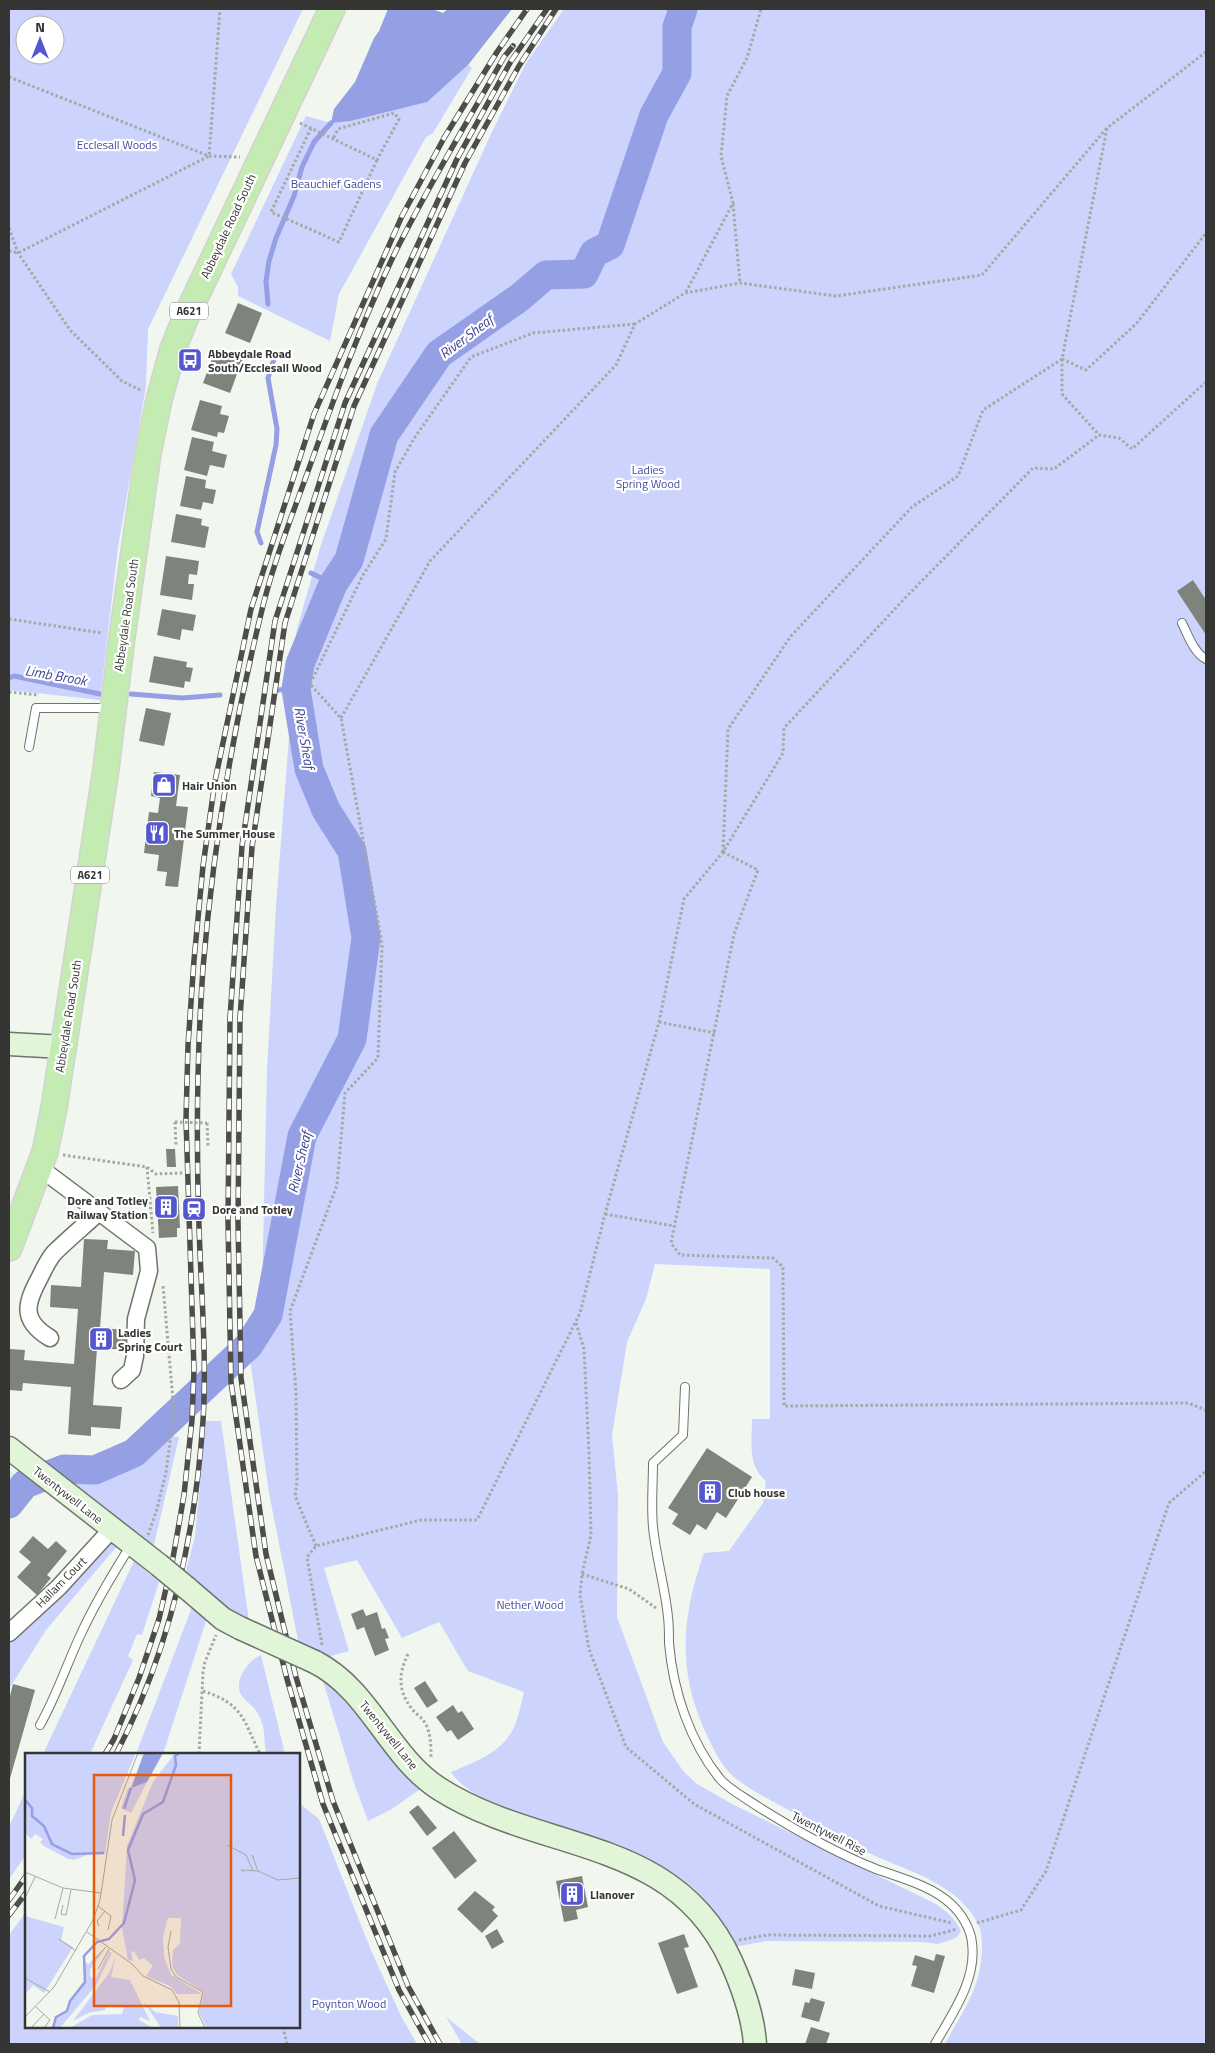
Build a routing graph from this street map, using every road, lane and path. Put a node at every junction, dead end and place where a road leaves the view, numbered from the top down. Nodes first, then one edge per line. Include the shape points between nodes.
1 (220, 9) edge
2 (332, 9) edge
3 (761, 9) edge
4 (1206, 52) edge
5 (9, 77) edge
6 (280, 116) junction
7 (311, 128) junction
8 (1107, 128) junction
9 (333, 139) junction
10 (209, 156) junction
11 (261, 157) junction
12 (377, 160) junction
13 (733, 203) junction
14 (9, 228) edge
15 (1206, 233) edge
16 (9, 251) edge
17 (18, 253) junction
18 (740, 283) junction
19 (685, 292) junction
20 (635, 324) junction
21 (1062, 359) junction
22 (122, 381) dead end
23 (1206, 382) edge
24 (1099, 435) junction
25 (9, 619) edge
26 (1182, 623) dead end
27 (122, 637) junction
28 (1206, 659) edge
29 (113, 708) junction
30 (341, 718) junction
31 (29, 747) dead end
32 (723, 852) junction
33 (659, 1022) junction
34 (715, 1033) junction
35 (9, 1044) edge
36 (63, 1046) junction
37 (176, 1146) dead end
38 (208, 1146) dead end
39 (43, 1160) junction
40 (147, 1167) junction
41 (183, 1173) dead end
42 (99, 1212) junction
43 (606, 1214) junction
44 (674, 1226) junction
45 (156, 1238) dead end
46 (9, 1248) edge
47 (163, 1282) dead end
48 (50, 1338) dead end
49 (121, 1380) dead end
50 (685, 1387) dead end
51 (1206, 1410) edge
52 (9, 1448) edge
53 (1206, 1471) edge
54 (111, 1530) junction
55 (316, 1546) junction
56 (136, 1548) junction
57 (582, 1574) dead end
58 (668, 1616) junction
59 (232, 1624) junction
60 (9, 1633) edge
61 (408, 1654) dead end
62 (318, 1664) junction
63 (203, 1691) junction
64 (40, 1725) dead end
65 (199, 1753) edge
66 (260, 1753) edge
67 (429, 1780) junction
68 (967, 1925) junction
69 (721, 1943) junction
70 (283, 2028) edge
71 (287, 2044) edge
72 (755, 2044) edge
73 (935, 2044) edge

1 - 10 path
2 - 6 main road, Abbeydale Road South / A621
3 - 13 path via 747,58 727,96 721,156
4 - 8 path
5 - 10 path
6 - 7 path
6 - 11 main road, Abbeydale Road South / A621
7 - 9 path
7 - 12 path via 271,212 340,242
8 - 18 path via 982,275 836,296
8 - 21 path
9 - 12 path
9 - 12 path via 338,129 394,113 399,119
10 - 11 path
10 - 17 path
11 - 27 main road, Abbeydale Road South / A621 via 173,349 148,453
13 - 18 path
13 - 19 path
14 - 17 path
15 - 21 path via 1137,324 1086,370
16 - 17 path
17 - 22 path via 70,330
18 - 19 path
19 - 20 path
20 - 30 path via 616,366 430,561
20 - 30 path via 533,333 471,357 415,437 395,472 386,539 364,575 310,684
21 - 24 path via 1062,394
21 - 32 path via 983,410 958,476 912,507 791,636 728,729
23 - 24 path via 1132,449 1119,438
24 - 32 path via 1054,469 1033,468 905,598 784,728 783,753
25 - 27 path
26 - 28 lane via 1193,645
27 - 29 main road, Abbeydale Road South / A621
29 - 31 lane via 36,708
29 - 36 main road, Abbeydale Road South / A621
30 - 55 path via 382,953 378,1058 345,1093 337,1185 290,1311 296,1393 297,1482 294,1496
32 - 33 path via 684,899
32 - 34 path via 758,870 734,934
33 - 34 path
33 - 43 path
34 - 44 path
35 - 36 street
36 - 39 main road, Abbeydale Road South / A621
37 - 38 path, bridge via 175,1122 208,1123
39 - 40 path
39 - 42 street
39 - 46 main road, Abbeydale Road South / A621
40 - 41 path via 156,1174
40 - 45 path via 152,1233
42 - 48 street via 52,1255 32,1293 28,1310 31,1322
42 - 49 street via 148,1248 149,1271 136,1319 135,1356 132,1370
43 - 44 path
43 - 55 path via 576,1323 478,1520 421,1520
44 - 51 path via 671,1243 680,1255 773,1258 783,1267 784,1406 1188,1402
47 - 56 path via 174,1412 172,1432 160,1499
50 - 58 lane, Twentywell Rise via 683,1435 653,1463 653,1527
52 - 54 street, Twentywell Lane
53 - 68 path via 1169,1503 1046,1871 1021,1910
54 - 56 street, Twentywell Lane
54 - 60 street, Hallam Court via 59,1587
55 - 62 path via 307,1558 323,1655
56 - 59 street, Twentywell Lane, bridge
56 - 64 lane via 108,1581 80,1634
57 - 58 path via 629,1589
58 - 68 lane, Twentywell Rise via 673,1671 687,1720 701,1750 725,1784 781,1821 846,1857 938,1894 952,1904
59 - 62 street, Twentywell Lane, bridge
59 - 63 path via 205,1662
61 - 67 path via 402,1667 402,1694 412,1710 424,1720 430,1734
62 - 67 street, Twentywell Lane via 354,1691 409,1762
63 - 65 path
63 - 66 path via 225,1699 238,1709
67 - 69 street, Twentywell Lane via 488,1814 644,1869 671,1885 693,1904
68 - 69 path via 931,1936 767,1935
68 - 73 lane, Twentywell Rise via 972,1943 970,1974 957,2007
69 - 72 street, Twentywell Lane via 746,1998
70 - 71 path

